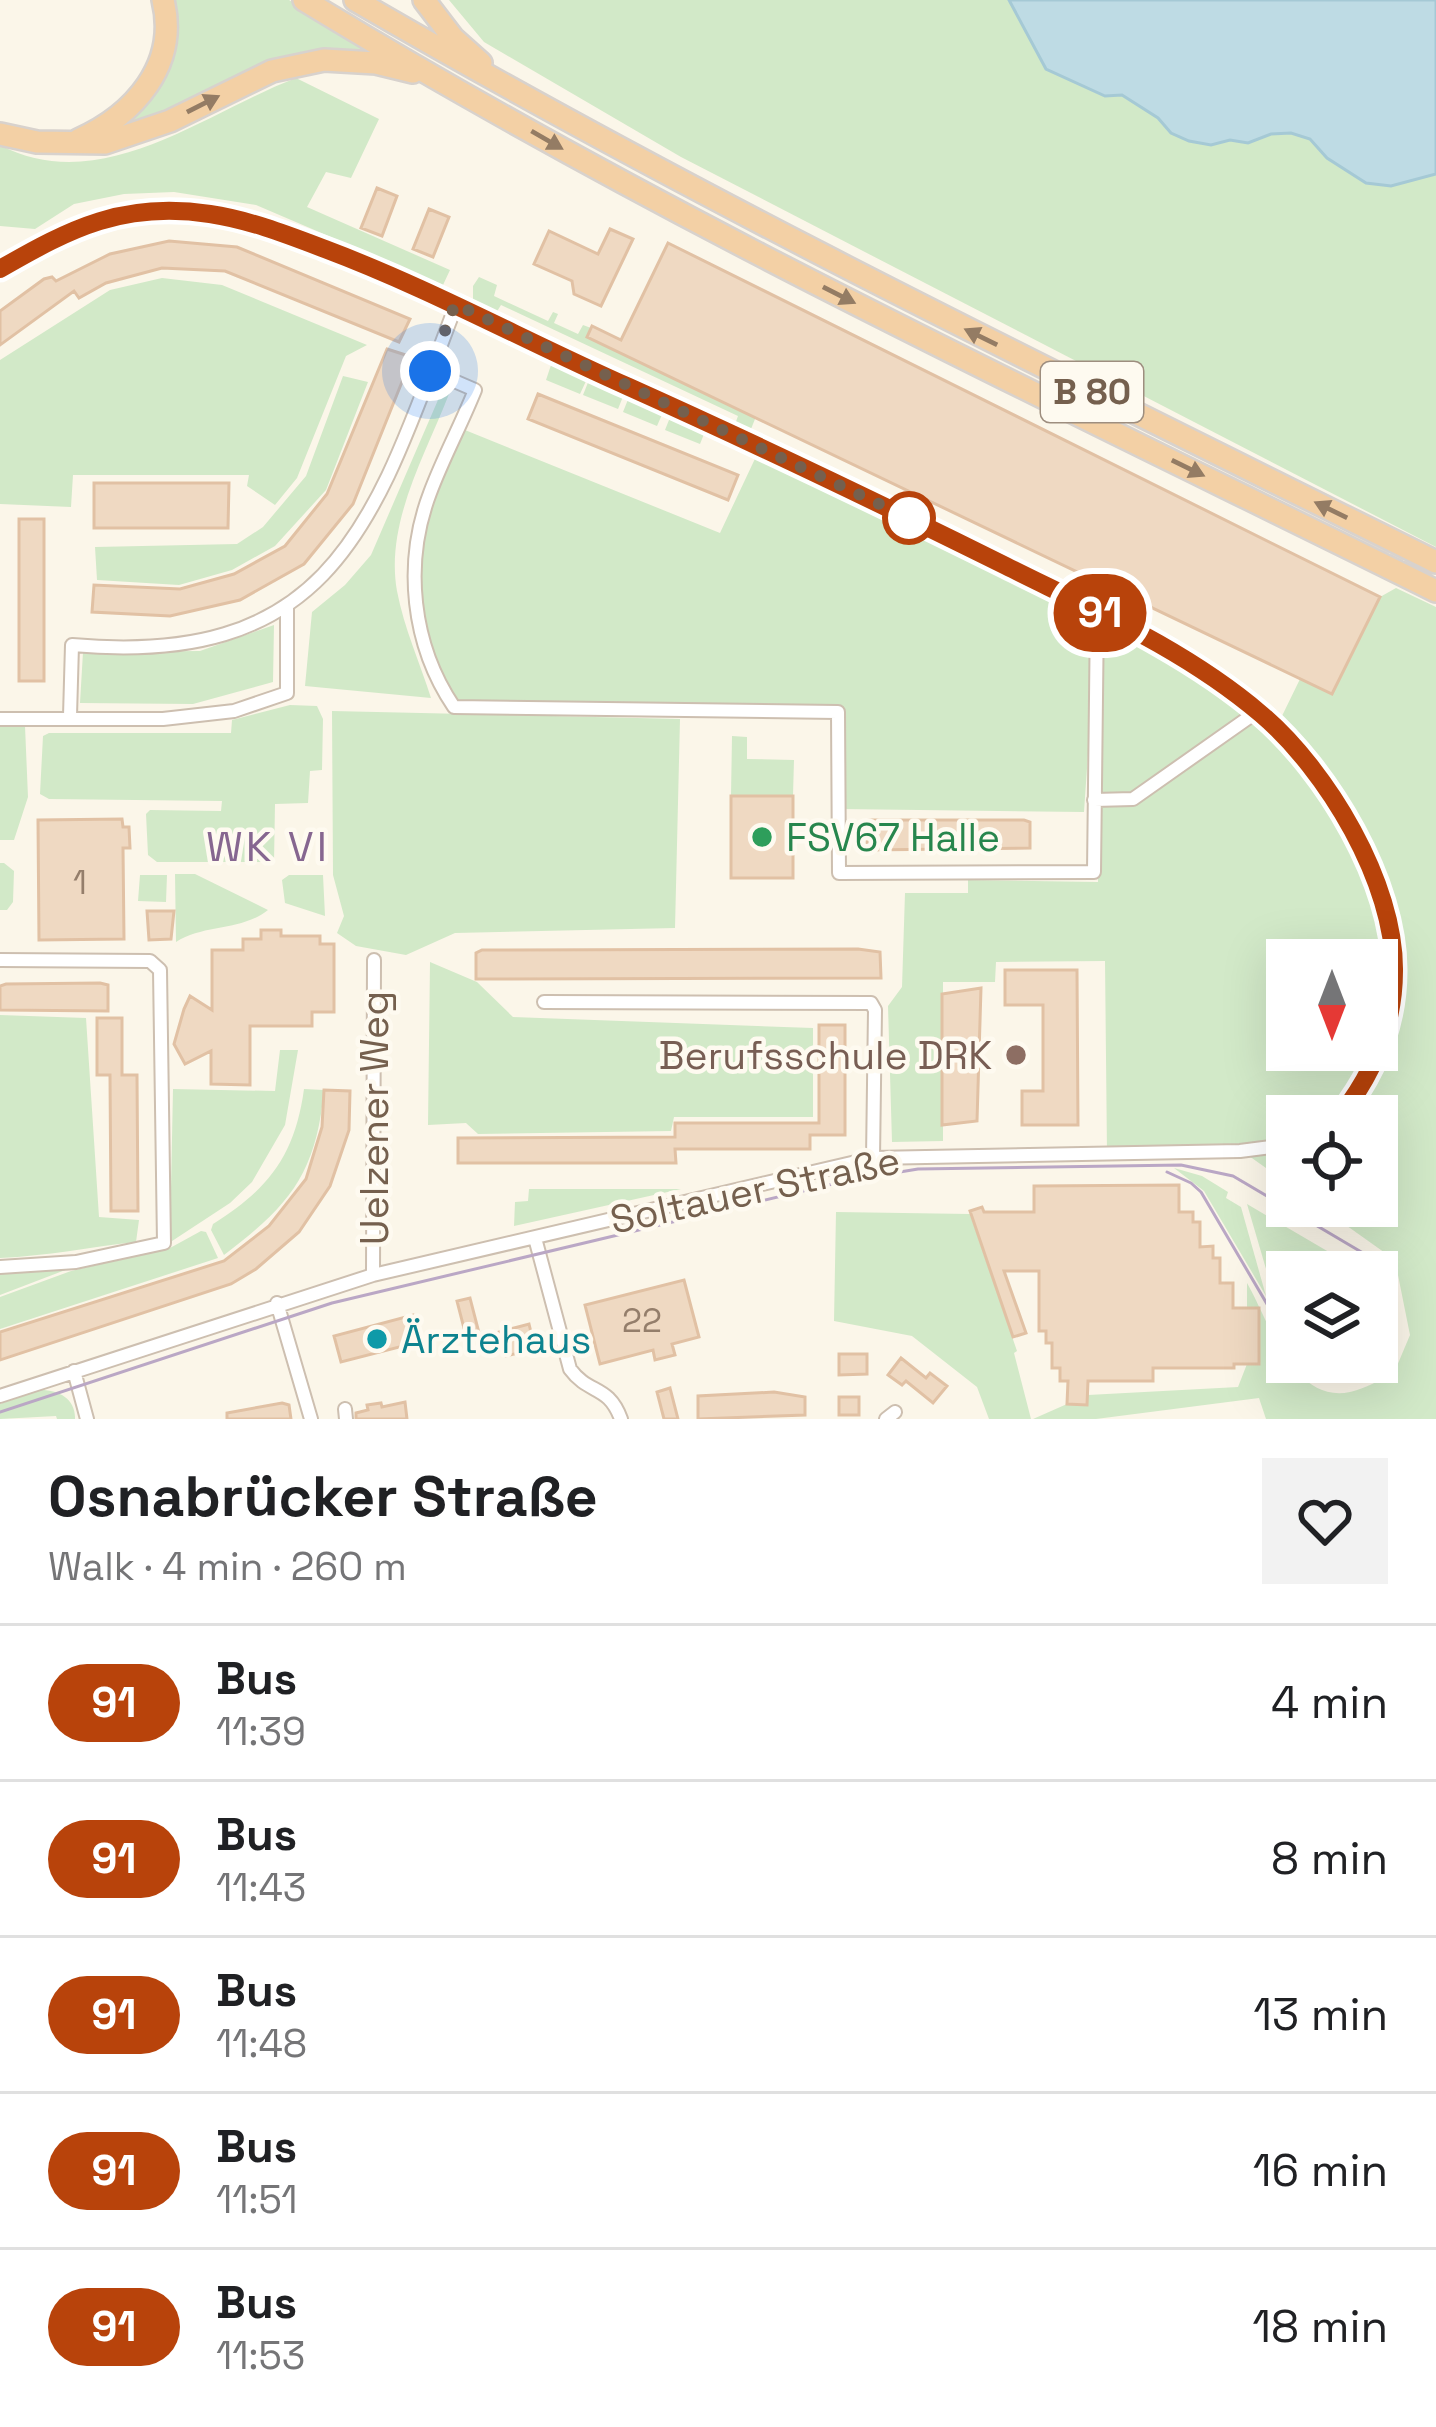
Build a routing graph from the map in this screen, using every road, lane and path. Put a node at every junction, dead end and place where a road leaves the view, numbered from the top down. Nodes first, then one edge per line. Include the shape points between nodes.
1 (163, 0) edge
2 (304, 0) edge
3 (355, 0) edge
4 (424, 0) edge
5 (446, 81) junction
6 (513, 92) junction
7 (0, 134) edge
8 (72, 142) junction
9 (0, 269) edge
10 (455, 304) junction
11 (430, 371) junction
12 (1436, 562) edge
13 (1436, 591) edge
14 (287, 606) junction
15 (1096, 611) junction
16 (1258, 712) junction
17 (70, 716) junction
18 (0, 719) edge
19 (1094, 800) junction
20 (0, 960) edge
21 (374, 960) dead end
22 (544, 1002) dead end
23 (1355, 1095) edge
24 (1266, 1148) edge
25 (873, 1157) junction
26 (535, 1238) junction
27 (0, 1267) edge
28 (373, 1275) junction
29 (277, 1303) junction
30 (74, 1371) junction
31 (0, 1396) edge
32 (87, 1419) edge
33 (311, 1419) edge
34 (621, 1419) edge

1 - 8 highway via 167,31 157,72 132,108
2 - 5 highway, B 80
3 - 6 highway, B 80
4 - 6 highway
8 -> 5 highway via 131,136 272,71 324,60
5 -> 13 highway, B 80 via 756,253
12 -> 6 highway, B 80 via 790,241
7 - 8 highway
9 - 10 street via 89,223 163,211 207,214 287,235
10 - 11 street
10 - 15 street
11 - 14 street via 371,512 333,568
11 - 19 street via 475,390 428,497 412,563 435,680 454,707 838,712 839,873 1094,872
14 - 17 street via 205,641 72,645
14 - 17 street via 287,693 234,711 163,719
15 - 16 street via 1199,665
15 - 19 street
16 - 19 street via 1133,799
16 - 23 street via 1300,752 1352,829 1379,891 1394,971 1385,1031
17 - 18 street
20 - 27 street via 137,960 160,970 164,1243 76,1262
21 - 28 street, Uelzener Weg
22 - 25 street via 871,1003
24 - 25 street, Soltauer Straße
25 - 26 street, Soltauer Straße
26 - 28 street, Soltauer Straße
26 - 34 street via 570,1370 609,1395
28 - 29 street, Soltauer Straße
29 - 30 street, Soltauer Straße
29 - 33 street
30 - 31 street, Soltauer Straße
30 - 32 street

